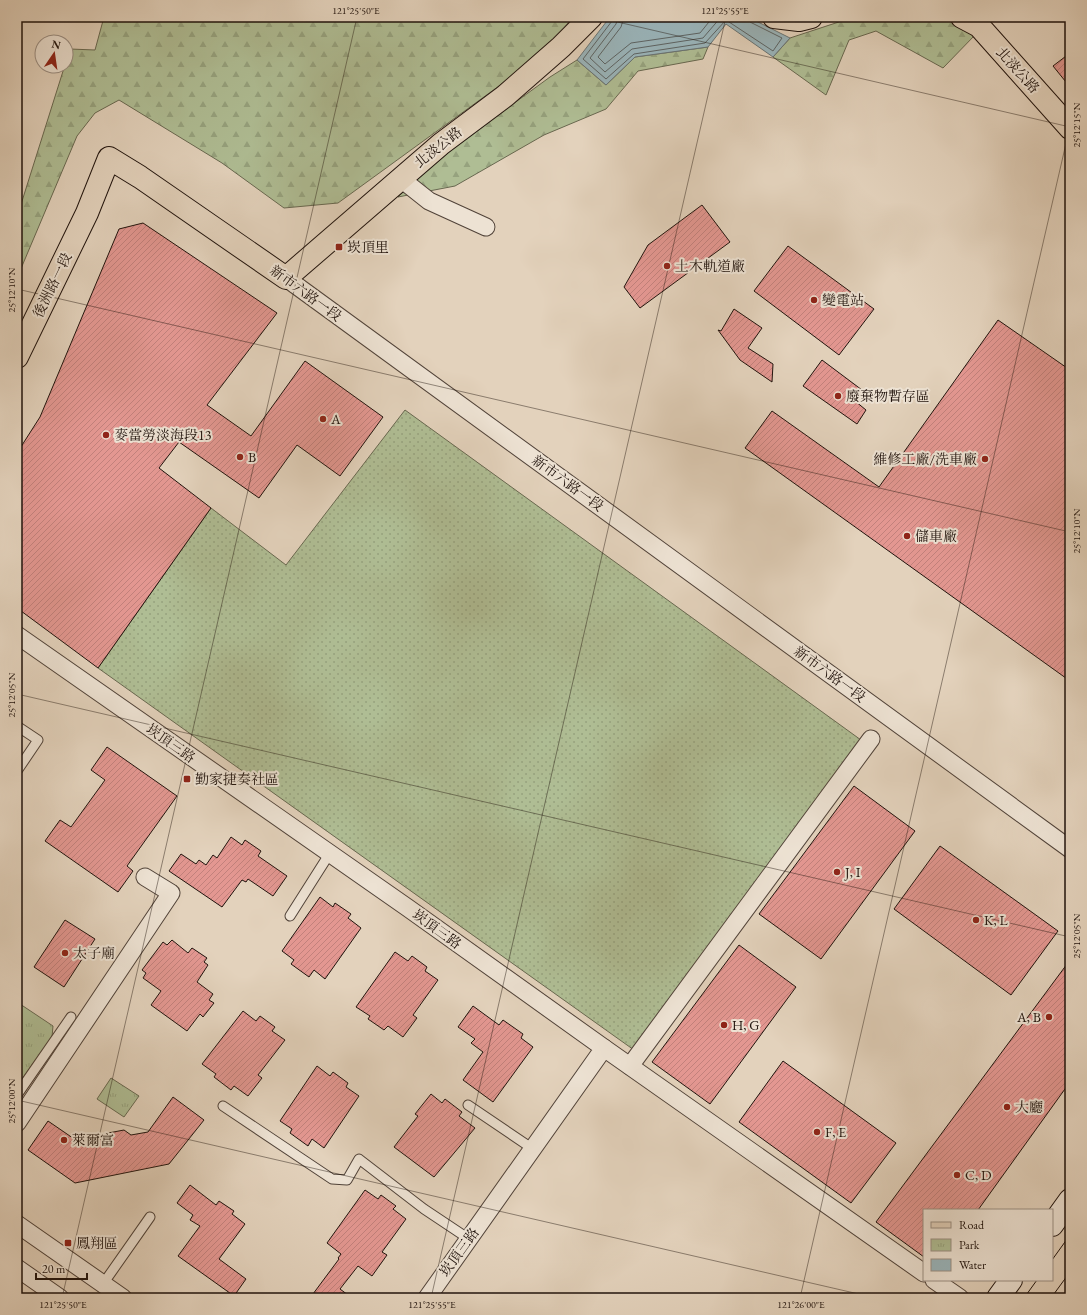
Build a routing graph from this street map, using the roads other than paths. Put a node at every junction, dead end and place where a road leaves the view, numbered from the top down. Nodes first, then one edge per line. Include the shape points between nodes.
1 (591, 17) edge
2 (774, 17) edge
3 (811, 17) edge
4 (971, 20) edge
5 (1070, 128) edge
6 (400, 178) junction
7 (87, 213) joint
8 (486, 227) dead end
9 (286, 278) junction
10 (17, 357) edge
11 (17, 635) edge
12 (17, 726) edge
13 (871, 739) dead end
14 (17, 771) edge
15 (1070, 849) edge
16 (330, 853) junction
17 (145, 877) dead end
18 (290, 916) dead end
19 (71, 1017) dead end
20 (604, 1048) junction
21 (630, 1066) junction
22 (17, 1095) edge
23 (223, 1106) dead end
24 (468, 1106) dead end
25 (17, 1123) edge
26 (533, 1149) junction
27 (1070, 1200) edge
28 (150, 1217) dead end
29 (1053, 1223) edge
30 (17, 1224) edge
31 (469, 1239) junction
32 (17, 1268) edge
33 (923, 1272) edge
34 (935, 1281) edge
35 (1011, 1281) edge
36 (103, 1284) junction
37 (60, 1298) edge
38 (123, 1298) edge
39 (427, 1298) edge
40 (960, 1298) edge
41 (998, 1298) edge

1 - 6 main road, 北淡公路 via 505,96
2 - 3 main road via 799,20
4 - 5 main road, 北淡公路
6 - 8 street via 429,201
6 - 9 main road, 北淡公路
7 - 9 main road, 新市六路一段 via 109,158
7 - 10 main road, 後洲路一段
9 - 15 street, 新市六路一段
11 - 16 street, 崁頂三路
12 - 14 lane via 38,740
13 - 21 street
16 - 18 lane
16 - 20 street, 崁頂三路
17 - 25 street via 171,893
19 - 22 lane
20 - 21 street
20 - 26 street, 崁頂三路
21 - 33 street
23 - 31 lane via 332,1179 347,1180 360,1159 424,1209
24 - 26 lane
26 - 31 street, 崁頂三路
27 - 29 street
28 - 36 lane
30 - 36 street
31 - 39 street, 崁頂三路
32 - 37 street
34 - 40 street
35 - 41 street
36 - 38 street

